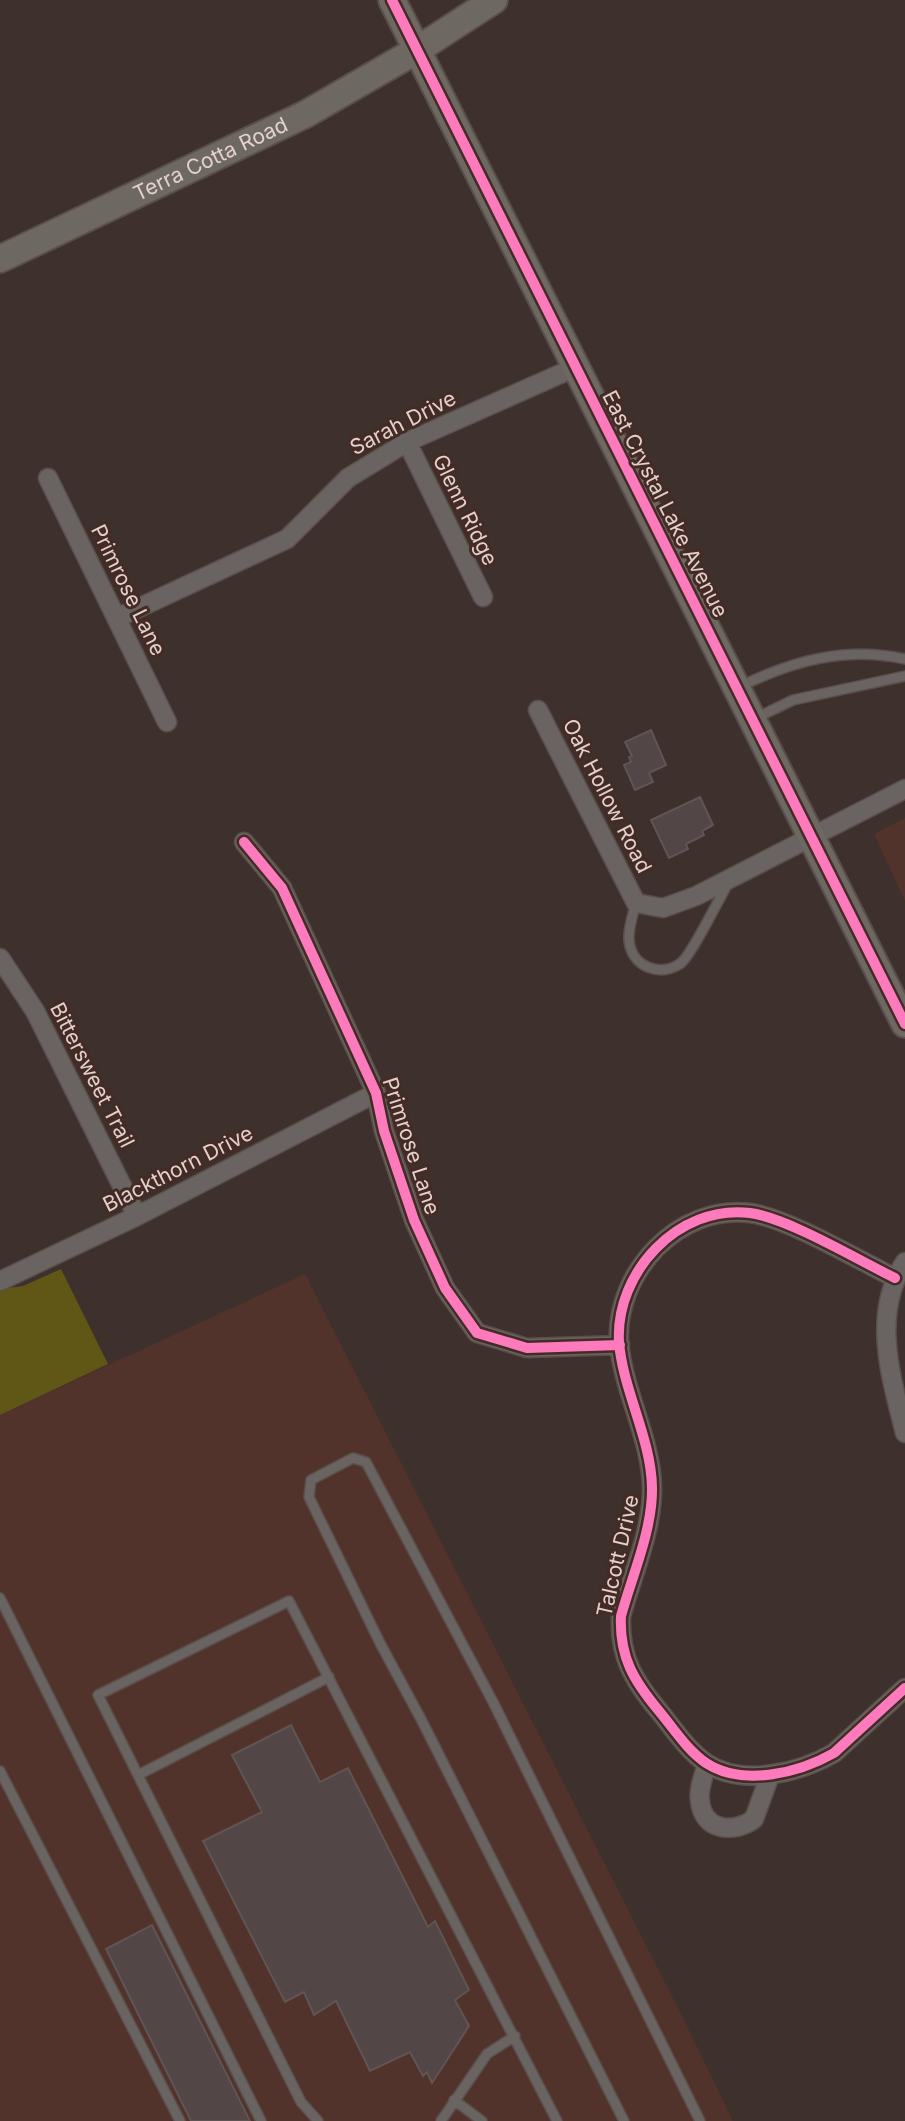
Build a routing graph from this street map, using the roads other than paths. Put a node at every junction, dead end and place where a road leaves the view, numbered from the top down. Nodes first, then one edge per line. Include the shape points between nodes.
1 (392, 0) edge
2 (494, 0) edge
3 (416, 50) junction
4 (0, 259) edge
5 (576, 367) junction
6 (407, 442) junction
7 (48, 478) dead end
8 (482, 597) dead end
9 (117, 618) junction
10 (905, 659) edge
11 (905, 676) edge
12 (737, 688) junction
13 (538, 710) dead end
14 (752, 720) junction
15 (167, 722) dead end
16 (904, 790) edge
17 (811, 836) junction
18 (244, 842) dead end
19 (731, 878) junction
20 (636, 903) junction
21 (0, 958) edge
22 (905, 1024) edge
23 (376, 1093) junction
24 (137, 1216) junction
25 (905, 1262) edge
26 (895, 1278) junction
27 (0, 1280) edge
28 (620, 1345) junction
29 (905, 1433) edge
30 (0, 1598) edge
31 (329, 1677) junction
32 (905, 1688) edge
33 (707, 1764) junction
34 (0, 1771) edge
35 (138, 1775) junction
36 (770, 1775) junction
37 (514, 2036) junction
38 (454, 2100) junction
39 (180, 2121) edge
40 (261, 2121) edge
41 (318, 2121) edge
42 (441, 2121) edge
43 (482, 2121) edge
44 (557, 2121) edge
45 (624, 2121) edge
46 (700, 2121) edge

1 - 3 street, East Crystal Lake Avenue
2 - 3 street, Terra Cotta Road
3 - 4 street, Terra Cotta Road via 306,114
3 - 5 street, East Crystal Lake Avenue
5 - 6 street, Sarah Drive
5 - 12 street, East Crystal Lake Avenue
6 - 8 street, Glenn Ridge
6 - 9 street, Sarah Drive via 348,478 287,539
7 - 9 street, Primrose Lane
9 - 15 street, Primrose Lane
10 - 12 lane via 877,653 815,658 773,670
11 - 14 lane via 793,700
12 - 14 street, East Crystal Lake Avenue
13 - 20 street, Oak Hollow Road
14 - 17 street, East Crystal Lake Avenue
16 - 17 street, Oak Hollow Road
17 - 19 street, Oak Hollow Road
17 - 22 street, East Crystal Lake Avenue
18 - 23 street, Primrose Lane via 282,888
19 - 20 street, Oak Hollow Road via 663,908
19 - 20 lane, Oak Hollow Road via 683,962 663,971 646,968 634,956 629,940
21 - 24 street, Bittersweet Trail via 34,1011
23 - 24 street, Blackthorn Drive
23 - 28 street, Primrose Lane via 414,1220 445,1288 477,1333 527,1348
24 - 27 street, Blackthorn Drive
25 - 26 street
26 - 28 street, Talcott Drive via 770,1218 726,1214 674,1233 650,1254 638,1269 621,1312
26 - 29 street via 885,1339
28 - 33 street, Talcott Drive via 652,1488 621,1616 622,1651 636,1683
30 - 40 lane
31 - 35 lane
31 - 35 lane via 289,1601 98,1695
31 - 37 lane
32 - 36 street, Talcott Drive via 834,1753
33 - 36 street, Talcott Drive via 738,1773
33 - 36 street via 701,1808 710,1822 724,1829 754,1819
34 - 39 lane
35 - 41 lane via 301,2102
37 - 38 lane via 487,2054
37 - 44 lane
38 - 42 lane
38 - 43 lane
45 - 46 lane via 309,1497 311,1480 353,1458 366,1462 425,1571

